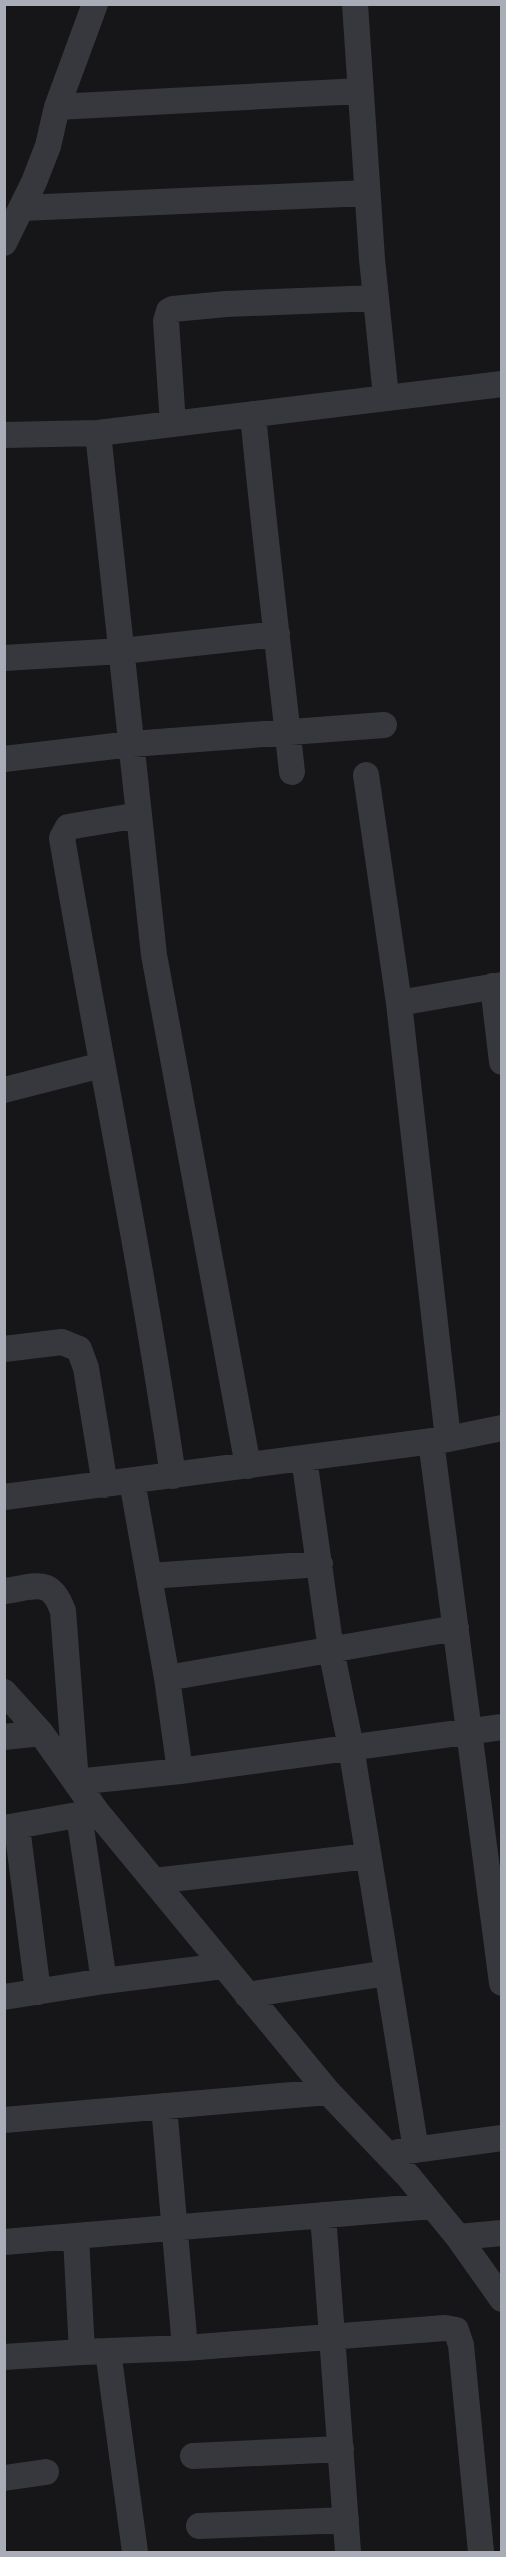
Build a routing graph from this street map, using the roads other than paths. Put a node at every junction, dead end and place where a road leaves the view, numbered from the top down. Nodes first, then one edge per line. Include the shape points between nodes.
1 (96, 4) edge
2 (355, 4) edge
3 (360, 91) junction
4 (57, 107) junction
5 (367, 192) junction
6 (22, 208) junction
7 (4, 243) edge
8 (376, 298) junction
9 (501, 384) edge
10 (386, 397) junction
11 (253, 414) junction
12 (173, 423) junction
13 (98, 433) junction
14 (4, 435) edge
15 (277, 634) junction
16 (122, 651) junction
17 (4, 658) edge
18 (384, 725) dead end
19 (288, 733) junction
20 (132, 744) junction
21 (4, 759) edge
22 (292, 772) dead end
23 (366, 775) dead end
24 (139, 815) junction
25 (497, 985) edge
26 (399, 1003) junction
27 (501, 1062) edge
28 (102, 1065) junction
29 (4, 1090) edge
30 (4, 1349) edge
31 (501, 1428) edge
32 (439, 1440) junction
33 (304, 1458) junction
34 (248, 1466) junction
35 (174, 1476) junction
36 (132, 1481) junction
37 (105, 1485) junction
38 (4, 1497) edge
39 (320, 1564) junction
40 (149, 1576) junction
41 (4, 1592) edge
42 (456, 1628) junction
43 (331, 1650) junction
44 (167, 1678) junction
45 (4, 1692) edge
46 (501, 1727) edge
47 (469, 1732) junction
48 (41, 1733) junction
49 (4, 1737) edge
50 (351, 1747) junction
51 (180, 1771) junction
52 (76, 1782) junction
53 (88, 1813) junction
54 (11, 1828) edge
55 (368, 1856) junction
56 (154, 1881) junction
57 (223, 1966) junction
58 (387, 1973) junction
59 (104, 1981) junction
60 (501, 1983) edge
61 (38, 1992) junction
62 (247, 1995) junction
63 (4, 1997) edge
64 (328, 2092) junction
65 (164, 2106) junction
66 (4, 2120) edge
67 (501, 2138) edge
68 (416, 2150) junction
69 (387, 2154) junction
70 (432, 2206) junction
71 (323, 2215) junction
72 (174, 2228) junction
73 (501, 2233) edge
74 (76, 2237) junction
75 (458, 2237) junction
76 (4, 2242) edge
77 (501, 2299) edge
78 (333, 2336) junction
79 (185, 2348) junction
80 (108, 2351) junction
81 (82, 2352) junction
82 (4, 2357) edge
83 (341, 2449) junction
84 (193, 2456) dead end
85 (46, 2472) dead end
86 (4, 2478) edge
87 (346, 2520) junction
88 (199, 2526) dead end
89 (135, 2553) edge
90 (348, 2553) edge
91 (481, 2553) edge

1 - 4 street
2 - 3 street
3 - 4 street
3 - 5 street
4 - 6 street via 48,146
5 - 6 street
5 - 8 street
6 - 7 street
8 - 10 street
8 - 12 street via 172,309 166,321
9 - 10 street
10 - 11 street
11 - 12 street
11 - 15 street
12 - 13 street
13 - 14 street
13 - 16 street
15 - 16 street
15 - 19 street
16 - 17 street
16 - 20 street
18 - 19 street
19 - 20 street
19 - 22 street
20 - 21 street
20 - 24 street
23 - 26 street
24 - 28 street via 68,827 63,834
24 - 34 street via 154,955
25 - 26 street
25 - 27 street
26 - 32 street
28 - 29 street
28 - 35 street via 150,1321
30 - 37 street via 62,1342 79,1349 86,1368
31 - 32 street
32 - 33 street
32 - 42 street
33 - 34 street
33 - 39 street
34 - 35 street
35 - 36 street
36 - 37 street
36 - 40 street
37 - 38 street
39 - 40 street
39 - 43 street
40 - 44 street
41 - 52 street via 43,1587 54,1592 63,1611
42 - 43 street
42 - 47 street
43 - 44 street
43 - 50 street
44 - 51 street
45 - 48 street
46 - 47 street
47 - 50 street
47 - 60 street
48 - 49 street
48 - 52 street
50 - 51 street
50 - 55 street
51 - 52 street
52 - 53 street
53 - 54 street
53 - 56 street
53 - 59 street
54 - 61 street
55 - 56 street
55 - 58 street
56 - 57 street
57 - 59 street
57 - 62 street
58 - 62 street
58 - 68 street
59 - 61 street
61 - 63 street
62 - 64 street
64 - 65 street
64 - 69 street
65 - 66 street
65 - 72 street
67 - 68 street
68 - 69 street
69 - 70 street
70 - 71 street
70 - 75 street
71 - 72 street
71 - 78 street
72 - 74 street
72 - 79 street
73 - 75 street
74 - 76 street
74 - 81 street
75 - 77 street
78 - 79 street
78 - 83 street
78 - 91 street via 456,2330 461,2345
79 - 80 street
80 - 81 street
80 - 89 street
81 - 82 street
83 - 84 street
83 - 87 street
85 - 86 street
87 - 88 street
87 - 90 street

